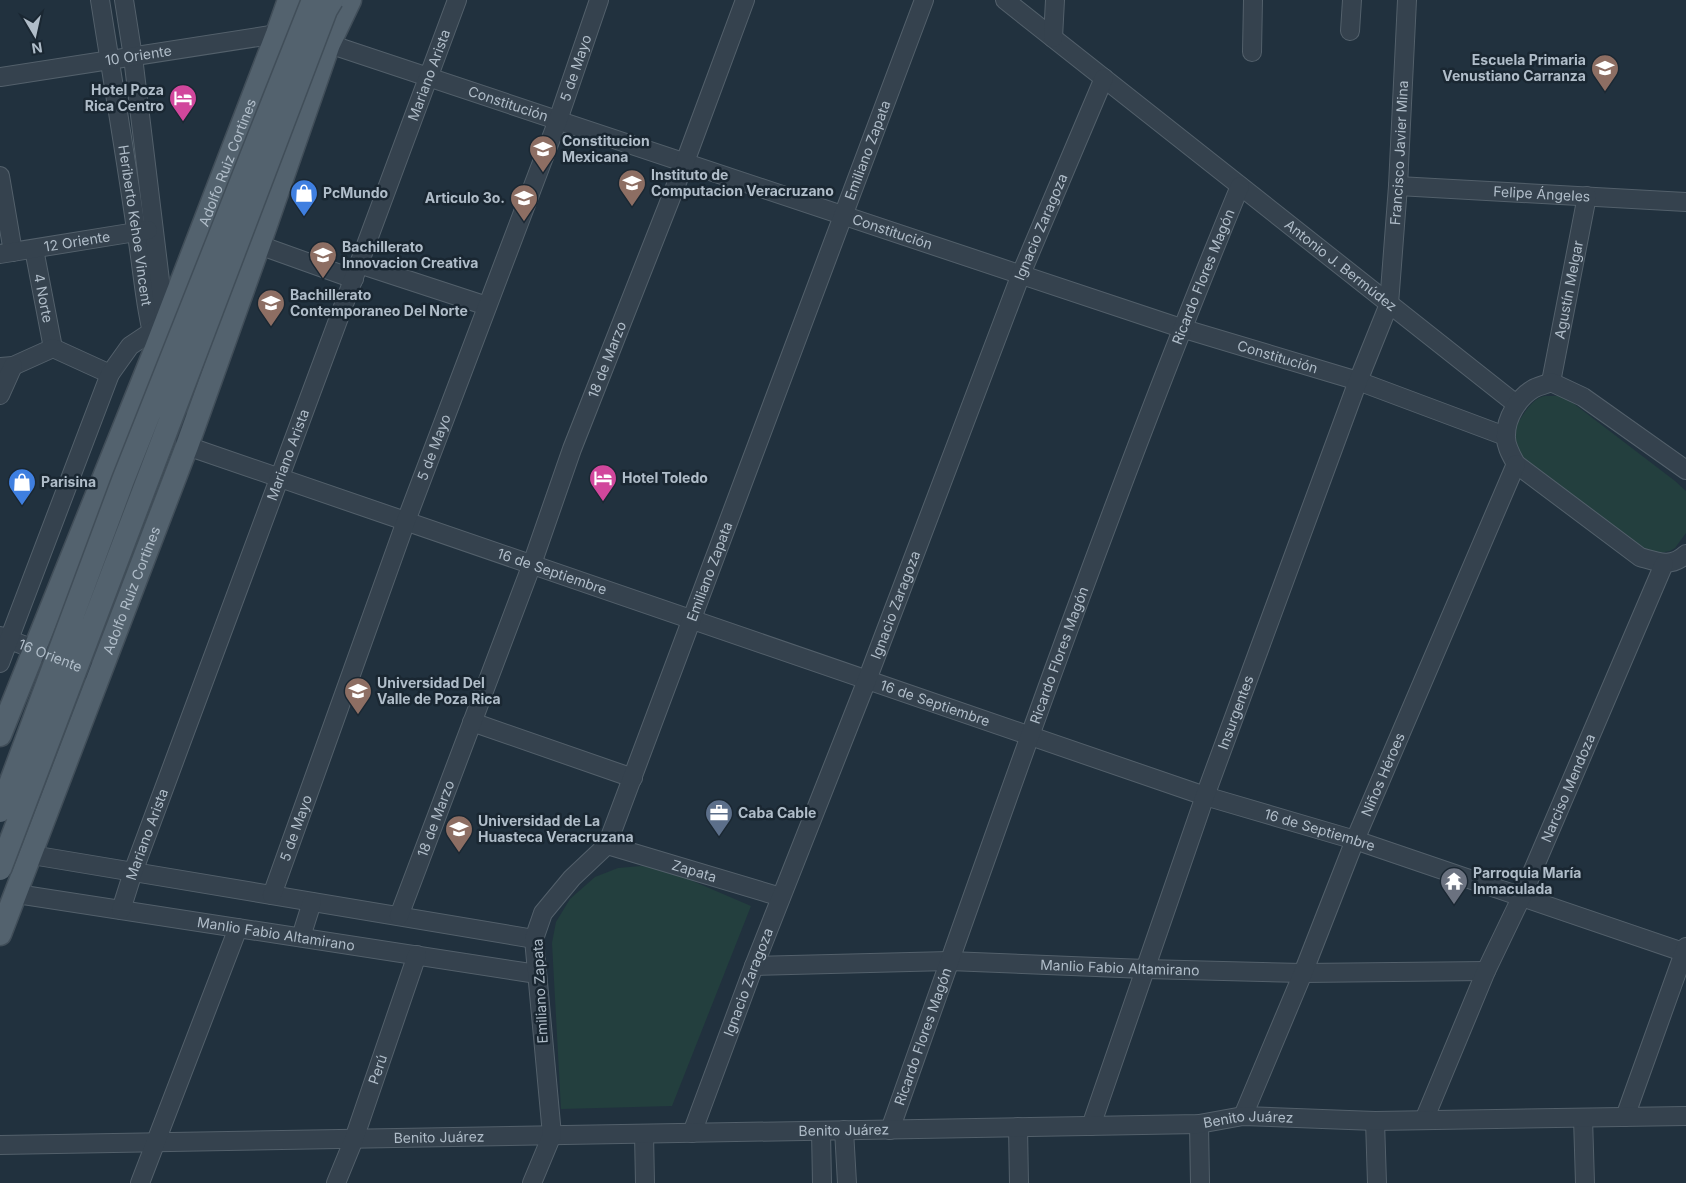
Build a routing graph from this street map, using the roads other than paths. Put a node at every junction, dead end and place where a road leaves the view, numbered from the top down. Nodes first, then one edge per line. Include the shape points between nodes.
1 (100, 0) edge
2 (124, 0) edge
3 (289, 0) edge
4 (313, 0) edge
5 (332, 0) edge
6 (350, 0) edge
7 (457, 0) edge
8 (599, 0) edge
9 (744, 0) edge
10 (924, 0) edge
11 (1005, 0) edge
12 (1055, 0) edge
13 (1253, 0) edge
14 (1352, 0) edge
15 (1407, 0) edge
16 (1350, 31) dead end
17 (277, 34) junction
18 (1053, 38) junction
19 (329, 44) junction
20 (1252, 52) dead end
21 (133, 57) junction
22 (110, 60) junction
23 (0, 77) edge
24 (429, 77) junction
25 (1104, 78) junction
26 (558, 120) junction
27 (685, 162) junction
28 (0, 176) edge
29 (1240, 186) junction
30 (1398, 186) junction
31 (1587, 196) junction
32 (1686, 202) edge
33 (844, 215) junction
34 (145, 230) junction
35 (260, 245) junction
36 (34, 248) junction
37 (7, 253) edge
38 (356, 271) junction
39 (1021, 274) junction
40 (1389, 304) junction
41 (487, 306) junction
42 (1182, 328) junction
43 (157, 334) junction
44 (53, 348) junction
45 (6, 366) edge
46 (110, 374) junction
47 (1358, 381) junction
48 (1551, 382) junction
49 (0, 395) edge
50 (1516, 404) junction
51 (1506, 436) junction
52 (190, 437) junction
53 (1516, 464) junction
54 (1685, 467) edge
55 (280, 478) junction
56 (406, 521) junction
57 (1686, 554) edge
58 (532, 564) junction
59 (1664, 564) junction
60 (692, 620) junction
61 (5, 637) edge
62 (35, 649) junction
63 (0, 663) edge
64 (100, 675) junction
65 (867, 680) junction
66 (472, 722) junction
67 (0, 735) edge
68 (1029, 735) junction
69 (633, 778) junction
70 (1205, 796) junction
71 (0, 811) edge
72 (1355, 840) junction
73 (607, 845) junction
74 (32, 855) junction
75 (0, 869) edge
76 (133, 872) junction
77 (16, 894) junction
78 (272, 895) junction
79 (1522, 896) junction
80 (781, 897) junction
81 (312, 902) junction
82 (121, 910) junction
83 (399, 916) junction
84 (238, 928) junction
85 (0, 934) edge
86 (301, 938) junction
87 (534, 939) junction
88 (1685, 951) edge
89 (417, 956) junction
90 (950, 961) junction
91 (754, 966) junction
92 (1145, 969) junction
93 (1486, 971) junction
94 (1303, 973) junction
95 (538, 974) junction
96 (1243, 1116) junction
97 (1686, 1116) edge
98 (1625, 1117) junction
99 (1583, 1118) junction
100 (1424, 1120) junction
101 (1374, 1121) junction
102 (1199, 1124) junction
103 (1091, 1126) junction
104 (1018, 1127) junction
105 (844, 1130) junction
106 (890, 1130) junction
107 (821, 1131) junction
108 (692, 1133) junction
109 (644, 1134) junction
110 (552, 1135) junction
111 (354, 1139) junction
112 (156, 1142) junction
113 (0, 1145) edge
114 (140, 1183) edge
115 (336, 1183) edge
116 (532, 1183) edge
117 (645, 1183) edge
118 (822, 1183) edge
119 (848, 1183) edge
120 (1020, 1183) edge
121 (1200, 1183) edge
122 (1377, 1183) edge
123 (1585, 1183) edge

1 - 22 street, Heriberto Kehoe Vincent
2 - 21 street, Heriberto Kehoe Vincent
3 - 17 main road, Adolfo Ruiz Cortines
4 - 71 main road, bridge via 123,480
5 - 75 main road, bridge
6 - 19 main road, Adolfo Ruiz Cortines
7 - 24 street, Mariano Arista
8 - 26 street, 5 de Mayo
9 - 27 street, 18 de Marzo
10 - 33 street, Emiliano Zapata
11 - 18 street, Antonio J. Bermúdez
12 - 18 street
13 - 20 street
14 - 16 street
15 - 30 street, Francisco Javier Mina
17 - 19 street, Constitución
17 - 21 street, 10 Oriente
17 - 43 main road, Adolfo Ruiz Cortines
18 - 25 street, Antonio J. Bermúdez
19 - 24 street, Constitución
19 - 35 main road, Adolfo Ruiz Cortines
21 - 22 street, 10 Oriente
21 - 34 street, Heriberto Kehoe Vincent
22 - 23 street, 10 Oriente
22 - 34 street, Heriberto Kehoe Vincent
24 - 26 street, Constitución
24 - 38 street, Mariano Arista
25 - 29 street, Antonio J. Bermúdez
25 - 39 street, Ignacio Zaragoza
26 - 27 street, Constitución
26 - 41 street, 5 de Mayo
27 - 33 street, Constitución
27 - 58 street, 18 de Marzo via 572,449
28 - 37 street
29 - 40 street, Antonio J. Bermúdez
29 - 42 street, Ricardo Flores Magón
30 - 31 street, Felipe Ángeles
30 - 40 street, Francisco Javier Mina
31 - 32 street, Felipe Ángeles
31 - 48 street, Agustín Melgar
33 - 39 street, Constitución
33 - 60 street, Emiliano Zapata
34 - 36 street, 12 Oriente
34 - 43 street, Heriberto Kehoe Vincent
35 - 38 street
35 - 52 main road, Adolfo Ruiz Cortines
36 - 37 street, 12 Oriente
36 - 44 street, 4 Norte
38 - 41 street
38 - 55 street, Mariano Arista
39 - 42 street, Constitución
39 - 65 street, Ignacio Zaragoza
40 - 47 street, Insurgentes
40 - 50 street, Antonio J. Bermúdez
41 - 56 street, 5 de Mayo
42 - 47 street, Constitución
42 - 68 street, Ricardo Flores Magón
43 - 46 street via 130,346
43 - 52 street, Heriberto Kehoe Vincent
43 - 52 street, Heriberto Kehoe Vincent
43 - 62 main road, Adolfo Ruiz Cortines
44 - 45 street
44 - 46 street
45 - 49 street
46 - 61 street
47 - 51 street, Constitución
47 - 70 street, Insurgentes
48 - 50 street via 1532,389
48 - 54 street via 1584,398
50 - 51 street
51 - 53 street
52 - 55 street, 16 de Septiembre
52 - 64 main road, Adolfo Ruiz Cortines
53 - 59 street via 1640,557
53 - 72 street, Niños Héroes
55 - 56 street, 16 de Septiembre
55 - 76 street, Mariano Arista
56 - 58 street, 16 de Septiembre
56 - 78 street, 5 de Mayo
57 - 59 street via 1679,560
58 - 60 street, 16 de Septiembre
58 - 66 street, 18 de Marzo
59 - 79 street, Narciso Mendoza
60 - 65 street, 16 de Septiembre
60 - 69 street, Emiliano Zapata
61 - 62 street, 16 Oriente
61 - 63 street
62 - 64 street, 16 Oriente
62 - 67 main road, Adolfo Ruiz Cortines
64 - 74 main road, Adolfo Ruiz Cortines
65 - 68 street, 16 de Septiembre
65 - 80 street, Ignacio Zaragoza
66 - 69 street
66 - 83 street, 18 de Marzo
68 - 70 street, 16 de Septiembre
68 - 90 street, Ricardo Flores Magón
69 - 73 street, Emiliano Zapata
70 - 72 street, 16 de Septiembre
70 - 92 street, Insurgentes
72 - 79 street, 16 de Septiembre
72 - 94 street, Niños Héroes
73 - 80 street, Zapata
73 - 87 street, Emiliano Zapata via 572,878 543,913
74 - 76 street
74 - 77 main road, Adolfo Ruiz Cortines
76 - 78 street
76 - 82 street, Mariano Arista
77 - 82 street, Manlio Fabio Altamirano
77 - 85 main road, Adolfo Ruiz Cortines
78 - 81 street
79 - 88 street, 16 de Septiembre
79 - 93 street, Narciso Mendoza
80 - 91 street, Ignacio Zaragoza
81 - 83 street
81 - 86 street
82 - 84 street, Manlio Fabio Altamirano
83 - 87 street
84 - 86 street, Manlio Fabio Altamirano
84 - 112 street
86 - 89 street, Manlio Fabio Altamirano
87 - 95 street, Emiliano Zapata
88 - 98 street
89 - 95 street, Manlio Fabio Altamirano
89 - 111 street, Perú
90 - 91 street, Manlio Fabio Altamirano
90 - 92 street, Manlio Fabio Altamirano
90 - 106 street, Ricardo Flores Magón
91 - 108 street, Ignacio Zaragoza
92 - 94 street, Manlio Fabio Altamirano
92 - 103 street, Insurgentes
93 - 94 street, Manlio Fabio Altamirano
93 - 100 street, Narciso Mendoza
94 - 96 street, Niños Héroes
95 - 110 street, Emiliano Zapata
96 - 101 street, Benito Juárez
96 - 102 street, Benito Juárez
97 - 98 street, Benito Juárez
98 - 99 street, Benito Juárez
99 - 100 street, Benito Juárez
99 - 123 street
100 - 101 street, Benito Juárez
101 - 122 street
102 - 103 street, Benito Juárez
102 - 121 street
103 - 104 street, Benito Juárez
104 - 106 street, Benito Juárez
104 - 120 street
105 - 106 street, Benito Juárez
105 - 107 street, Benito Juárez
105 - 119 street
107 - 108 street, Benito Juárez
107 - 118 street
108 - 109 street, Benito Juárez
109 - 110 street, Benito Juárez
109 - 117 street
110 - 111 street, Benito Juárez
110 - 116 street
111 - 112 street, Benito Juárez
111 - 115 street, Perú
112 - 113 street, Benito Juárez
112 - 114 street

